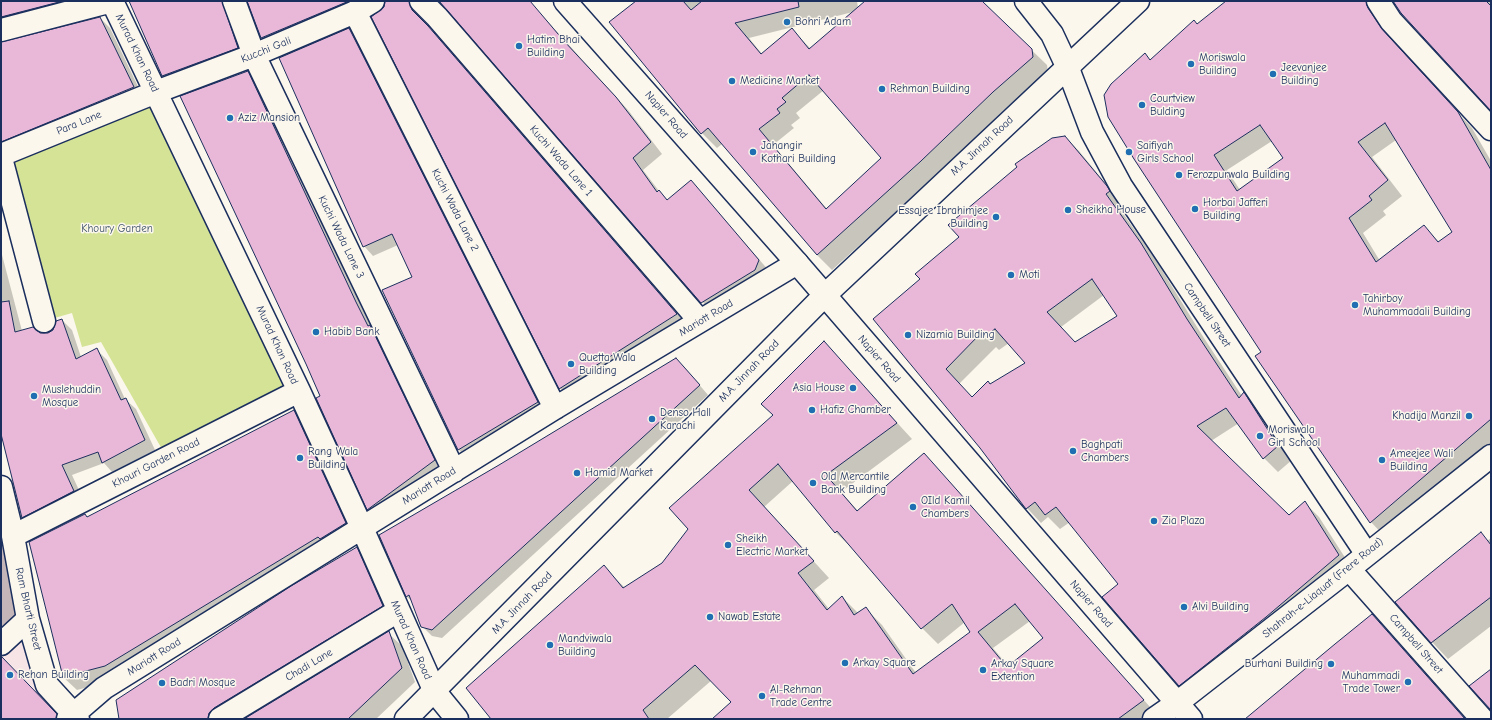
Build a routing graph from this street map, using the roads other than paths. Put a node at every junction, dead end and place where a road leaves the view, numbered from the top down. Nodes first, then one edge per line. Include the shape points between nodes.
1 (112, 1) edge
2 (234, 1) edge
3 (373, 1) edge
4 (421, 1) edge
5 (566, 1) edge
6 (1026, 1) edge
7 (1378, 1) edge
8 (1128, 4) edge
9 (355, 12) junction
10 (1, 30) edge
11 (254, 55) junction
12 (1067, 66) junction
13 (156, 92) junction
14 (1491, 129) edge
15 (1, 154) edge
16 (1, 158) edge
17 (797, 263) junction
18 (824, 296) junction
19 (44, 321) dead end
20 (700, 321) junction
21 (299, 391) junction
22 (555, 408) junction
23 (1491, 456) edge
24 (454, 471) junction
25 (1, 487) edge
26 (362, 528) junction
27 (13, 536) junction
28 (1366, 553) junction
29 (1349, 569) junction
30 (398, 611) junction
31 (28, 620) junction
32 (1, 644) edge
33 (435, 692) junction
34 (1184, 711) edge
35 (73, 717) edge
36 (220, 719) edge
37 (406, 719) edge
38 (457, 719) edge
39 (1154, 719) edge
40 (1482, 719) edge

1 - 10 main road
1 - 13 main road, Murad Khan Road
2 - 11 main road, Kuchi Wada Lane 3
3 - 9 main road, Kucchi Gali
4 - 20 main road, Kuchi Wada Lane 1
5 - 17 main road, Napier Road
6 - 12 main road, Campbell Street via 1052,34
7 - 14 main road via 1391,22
8 - 12 main road, M.A. Jinnah Road
9 - 11 main road, Kucchi Gali
9 - 22 main road, Kuchi Wada Lane 2
11 - 13 main road, Kucchi Gali
11 - 24 main road, Kuchi Wada Lane 3
12 - 18 main road, M.A. Jinnah Road
12 - 28 main road, Campbell Street via 1092,132 1121,186
13 - 15 main road, Para Lane
13 - 21 main road, Murad Khan Road
16 - 19 main road
17 - 18 main road, Napier Road
17 - 20 main road, Mariott Road
18 - 33 main road, M.A. Jinnah Road
18 - 34 main road, Napier Road
20 - 22 main road, Mariott Road
21 - 26 main road, Murad Khan Road
21 - 27 main road, Khouri Garden Road
22 - 24 main road, Mariott Road
23 - 28 main road, Shahrah-e-Liaquat (Frere Road)
24 - 26 main road, Mariott Road
25 - 27 main road, Ram Bharti Street
26 - 30 main road, Murad Khan Road
26 - 35 main road, Mariott Road via 104,688
27 - 31 main road, Ram Bharti Street
28 - 29 main road, Shahrah-e-Liaquat (Frere Road)
29 - 34 main road, Shahrah-e-Liaquat (Frere Road)
29 - 40 main road, Campbell Street
30 - 33 main road, Murad Khan Road
30 - 36 main road, Chadi Lane
31 - 32 main road
31 - 35 main road, Ram Bharti Street via 47,685
33 - 37 main road, M.A. Jinnah Road
33 - 38 main road, Murad Khan Road
34 - 39 main road, Shahrah-e-Liaquat (Frere Road)

